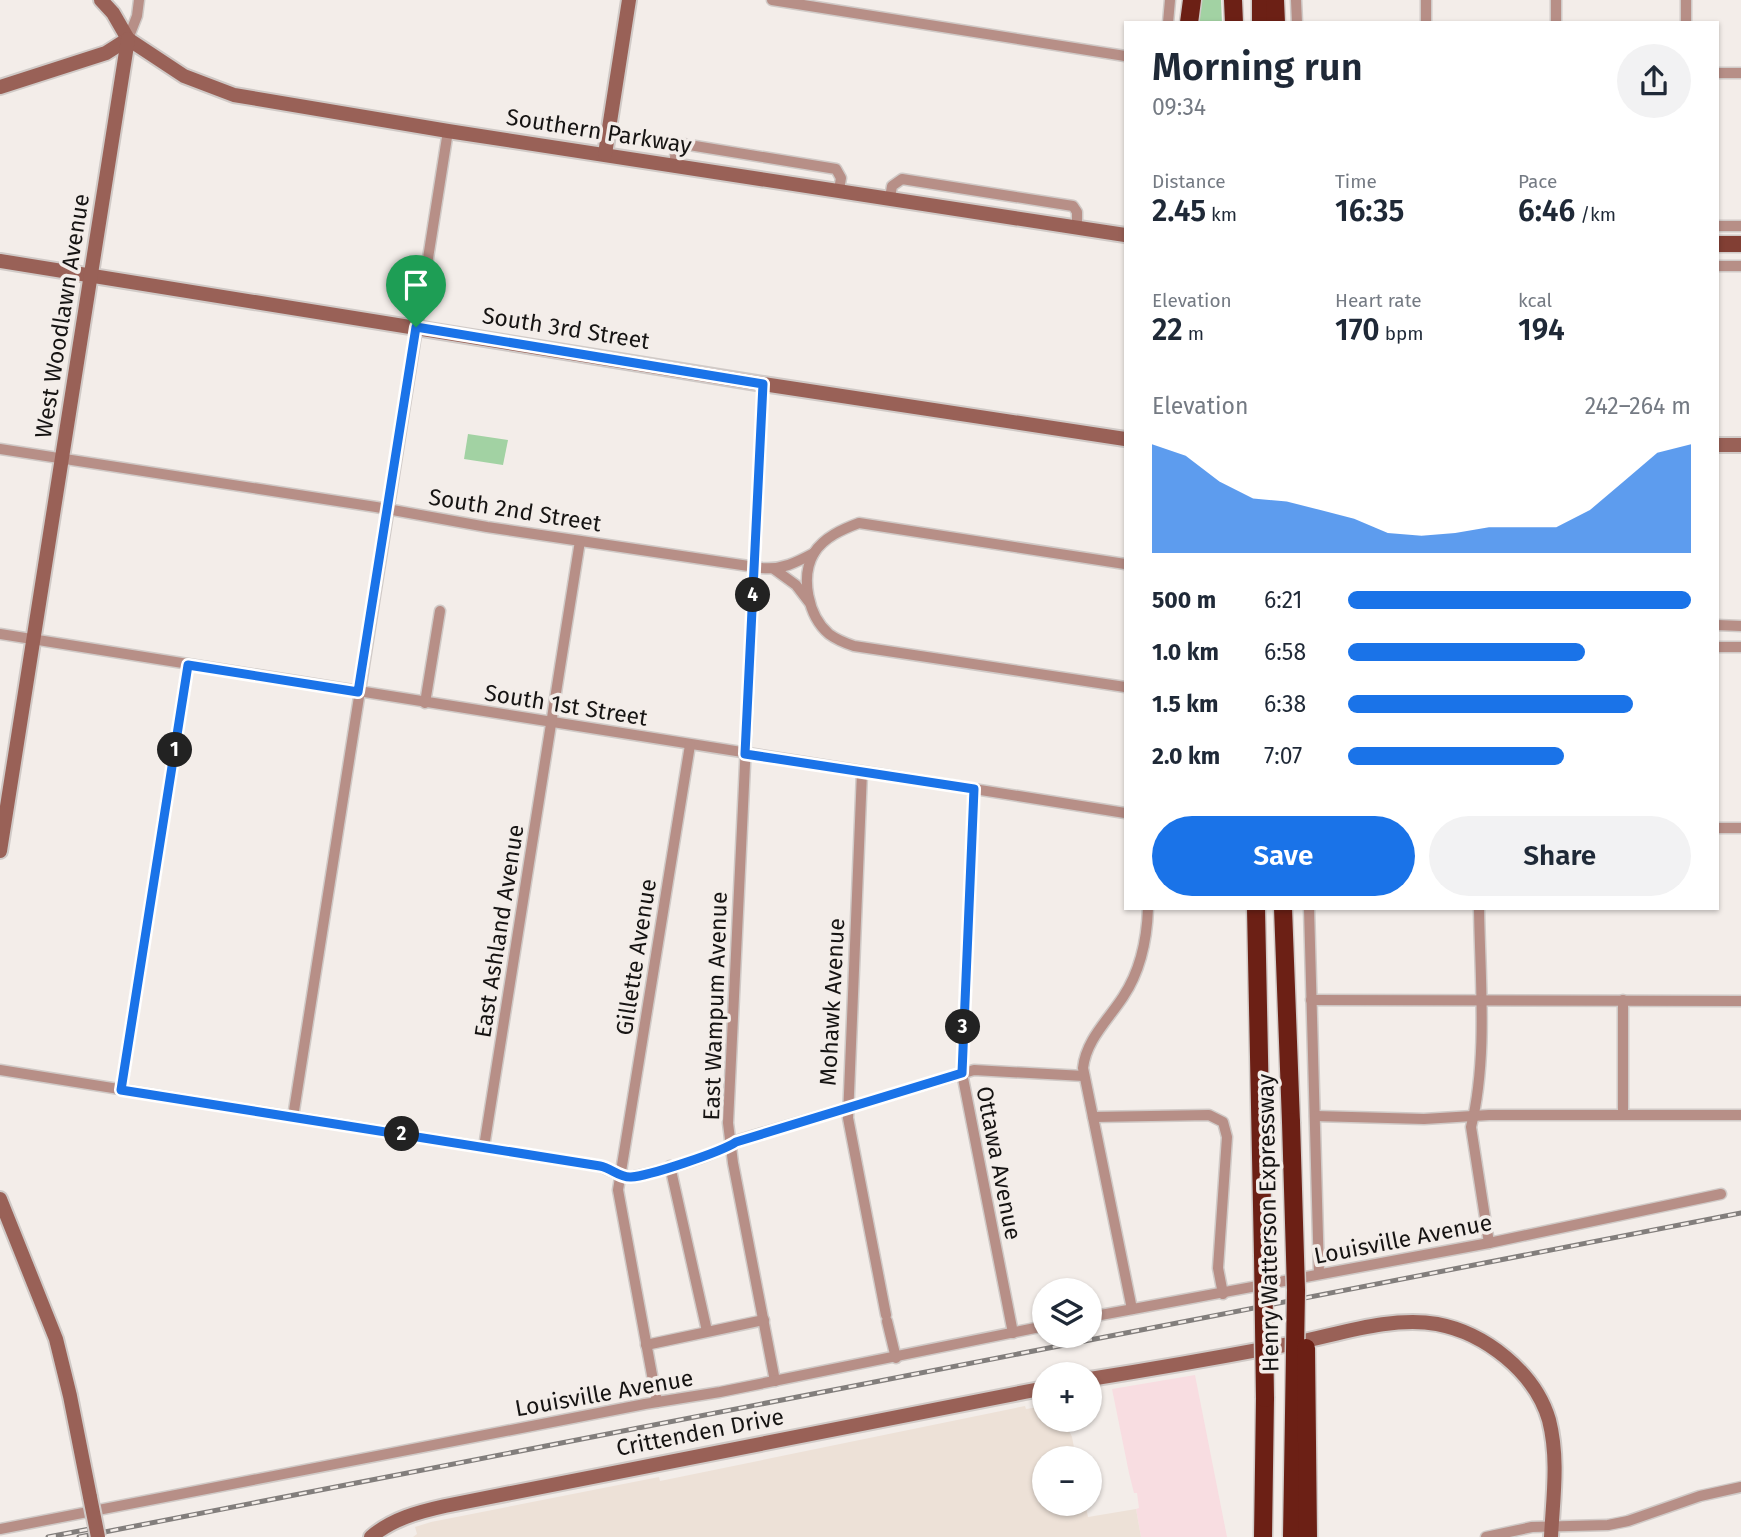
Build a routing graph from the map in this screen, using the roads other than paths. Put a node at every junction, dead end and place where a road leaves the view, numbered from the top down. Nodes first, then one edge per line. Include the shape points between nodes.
1 (101, 0) edge
2 (139, 0) edge
3 (629, 0) edge
4 (777, 0) edge
5 (1170, 0) edge
6 (1192, 0) edge
7 (1233, 0) edge
8 (1261, 0) edge
9 (1275, 0) edge
10 (1296, 0) edge
11 (1426, 0) edge
12 (1556, 0) edge
13 (1686, 0) edge
14 (1168, 21) edge
15 (1189, 21) edge
16 (1234, 21) edge
17 (1261, 21) edge
18 (1276, 21) edge
19 (1297, 21) edge
20 (1426, 21) edge
21 (1556, 21) edge
22 (1686, 21) edge
23 (128, 39) junction
24 (1124, 56) edge
25 (1719, 73) edge
26 (1741, 73) edge
27 (0, 88) edge
28 (448, 131) junction
29 (605, 154) junction
30 (674, 166) junction
31 (839, 190) junction
32 (890, 198) junction
33 (1719, 226) edge
34 (1741, 226) edge
35 (1077, 228) junction
36 (1124, 235) edge
37 (1719, 244) edge
38 (1741, 244) edge
39 (0, 261) edge
40 (1719, 266) edge
41 (1741, 266) edge
42 (91, 276) junction
43 (416, 327) junction
44 (763, 384) junction
45 (1124, 439) edge
46 (1719, 444) edge
47 (1741, 444) edge
48 (0, 449) edge
49 (62, 458) junction
50 (388, 509) junction
51 (580, 541) junction
52 (814, 553) junction
53 (1124, 563) edge
54 (755, 566) junction
55 (774, 569) junction
56 (811, 603) junction
57 (440, 611) dead end
58 (1719, 625) edge
59 (1741, 626) edge
60 (0, 634) edge
61 (34, 640) junction
62 (1719, 647) edge
63 (1741, 647) edge
64 (188, 665) junction
65 (1124, 687) edge
66 (358, 692) junction
67 (425, 703) junction
68 (552, 721) junction
69 (690, 745) junction
70 (745, 754) junction
71 (862, 772) junction
72 (974, 789) junction
73 (1124, 813) edge
74 (1719, 828) edge
75 (1741, 828) edge
76 (0, 851) edge
77 (1148, 910) edge
78 (1244, 910) edge
79 (1256, 910) edge
80 (1284, 910) edge
81 (1309, 910) edge
82 (1479, 910) edge
83 (1481, 999) junction
84 (1311, 1000) junction
85 (1623, 1000) junction
86 (1741, 1001) edge
87 (1257, 1007) junction
88 (0, 1070) edge
89 (962, 1073) junction
90 (1084, 1076) junction
91 (121, 1090) junction
92 (847, 1108) junction
93 (1623, 1114) junction
94 (1474, 1115) junction
95 (1741, 1115) edge
96 (1315, 1116) junction
97 (293, 1117) junction
98 (1093, 1117) junction
99 (730, 1145) junction
100 (484, 1147) junction
101 (670, 1166) junction
102 (620, 1175) junction
103 (1721, 1194) dead end
104 (0, 1199) edge
105 (1489, 1243) junction
106 (1320, 1274) junction
107 (1296, 1290) junction
108 (1223, 1294) junction
109 (1132, 1309) junction
110 (1102, 1315) edge
111 (764, 1320) junction
112 (1032, 1329) edge
113 (707, 1331) junction
114 (1013, 1333) junction
115 (646, 1345) junction
116 (896, 1358) junction
117 (1102, 1377) edge
118 (775, 1381) junction
119 (1032, 1391) edge
120 (657, 1402) junction
121 (1741, 1487) edge
122 (0, 1529) edge
123 (1552, 1532) edge
124 (98, 1537) edge
125 (371, 1537) edge
126 (1263, 1537) edge
127 (1292, 1537) edge
128 (1308, 1537) edge
129 (1486, 1537) edge

1 - 23 main road, Southern Parkway
2 - 23 street, West Woodlawn Avenue
3 - 29 main road
4 - 24 street
5 - 14 street
6 - 15 highway
7 - 16 highway
8 - 17 highway
9 - 18 highway
10 - 19 street
11 - 20 street
12 - 21 street
13 - 22 street
23 - 27 main road via 106,53
23 - 28 main road, Southern Parkway via 184,76 221,92
23 - 42 main road, West Woodlawn Avenue
25 - 26 street
28 - 29 main road, Southern Parkway
28 - 43 street
29 - 30 main road, Southern Parkway
30 - 31 main road, Southern Parkway
30 - 31 street via 678,146 697,146 836,169 841,178
31 - 32 main road, Southern Parkway
32 - 35 main road, Southern Parkway
32 - 35 street via 892,186 902,178 960,187 1073,206
33 - 34 street
35 - 36 main road, Southern Parkway
37 - 38 main road
39 - 42 main road, South 3rd Street
40 - 41 street
42 - 43 main road, South 3rd Street
42 - 49 main road, West Woodlawn Avenue
43 - 44 main road, South 3rd Street
43 - 50 street
44 - 45 main road, South 3rd Street
44 - 54 street, East Wampum Avenue
46 - 47 main road
48 - 49 street, South 2nd Street
49 - 50 street, South 2nd Street
49 - 61 main road, West Woodlawn Avenue
50 - 51 street, South 2nd Street
50 - 66 street
51 - 54 street, South 2nd Street
51 - 68 street, East Ashland Avenue
52 - 53 street, South 2nd Street via 836,533 859,523
52 - 55 street, South 2nd Street
52 - 56 street via 808,576
54 - 55 street, South 2nd Street
54 - 70 street, East Wampum Avenue
55 - 56 street via 796,584
56 - 65 street via 826,632 854,646
57 - 67 street
58 - 59 street
60 - 61 street, South 1st Street
61 - 64 street, South 1st Street
61 - 76 main road, West Woodlawn Avenue
62 - 63 street
64 - 66 street, South 1st Street
64 - 91 street
66 - 67 street, South 1st Street
66 - 97 street
67 - 68 street, South 1st Street
68 - 69 street, South 1st Street
68 - 100 street, East Ashland Avenue
69 - 70 street, South 1st Street
69 - 102 street, Gillette Avenue
70 - 71 street, South 1st Street
70 - 99 street, East Wampum Avenue
71 - 72 street, South 1st Street
71 - 92 street, Mohawk Avenue
72 - 73 street, South 1st Street
72 - 89 street, Ottawa Avenue
74 - 75 street
77 - 90 street via 1138,970 1090,1042
78 - 87 highway
79 - 87 highway, Henry Watterson Expressway
80 - 107 highway, Henry Watterson Expressway, bridge
81 - 84 street
82 - 83 street
83 - 84 street
83 - 85 street
83 - 94 street
84 - 96 street
85 - 86 street
85 - 93 street
87 - 126 highway, Henry Watterson Expressway, bridge via 1265,1398
88 - 91 street
89 - 90 street
89 - 92 street
89 - 114 street, Ottawa Avenue
90 - 98 street
91 - 97 street
92 - 99 street
92 - 116 street, Mohawk Avenue
93 - 94 street
93 - 95 street
94 - 96 street via 1424,1119
94 - 105 street via 1471,1127
96 - 106 street
97 - 100 street
98 - 108 street via 1209,1115 1223,1122 1227,1137 1218,1268
98 - 109 street
99 - 101 street
99 - 111 street, East Wampum Avenue
100 - 102 street via 600,1166
101 - 102 street via 631,1177
101 - 113 street
102 - 115 street, Gillette Avenue via 619,1204
103 - 105 street, Louisville Avenue
104 - 124 main road, bridge via 56,1339
105 - 106 street, Louisville Avenue
106 - 108 street, Louisville Avenue
107 - 127 highway, Henry Watterson Expressway, bridge
107 - 128 highway, bridge via 1305,1307
108 - 109 street, Louisville Avenue
109 - 110 street, Louisville Avenue
111 - 113 street
111 - 118 street, East Wampum Avenue
112 - 114 street, Louisville Avenue
113 - 115 street
114 - 116 street, Louisville Avenue
115 - 120 street, Gillette Avenue
116 - 118 street, Louisville Avenue
117 - 123 main road via 1382,1325 1436,1324 1456,1329 1512,1362 1548,1418 1555,1465
118 - 120 street, Louisville Avenue
119 - 125 main road, Crittenden Drive via 445,1506 402,1518
120 - 122 street, Louisville Avenue
121 - 123 street via 1628,1521
123 - 129 street via 1532,1527

